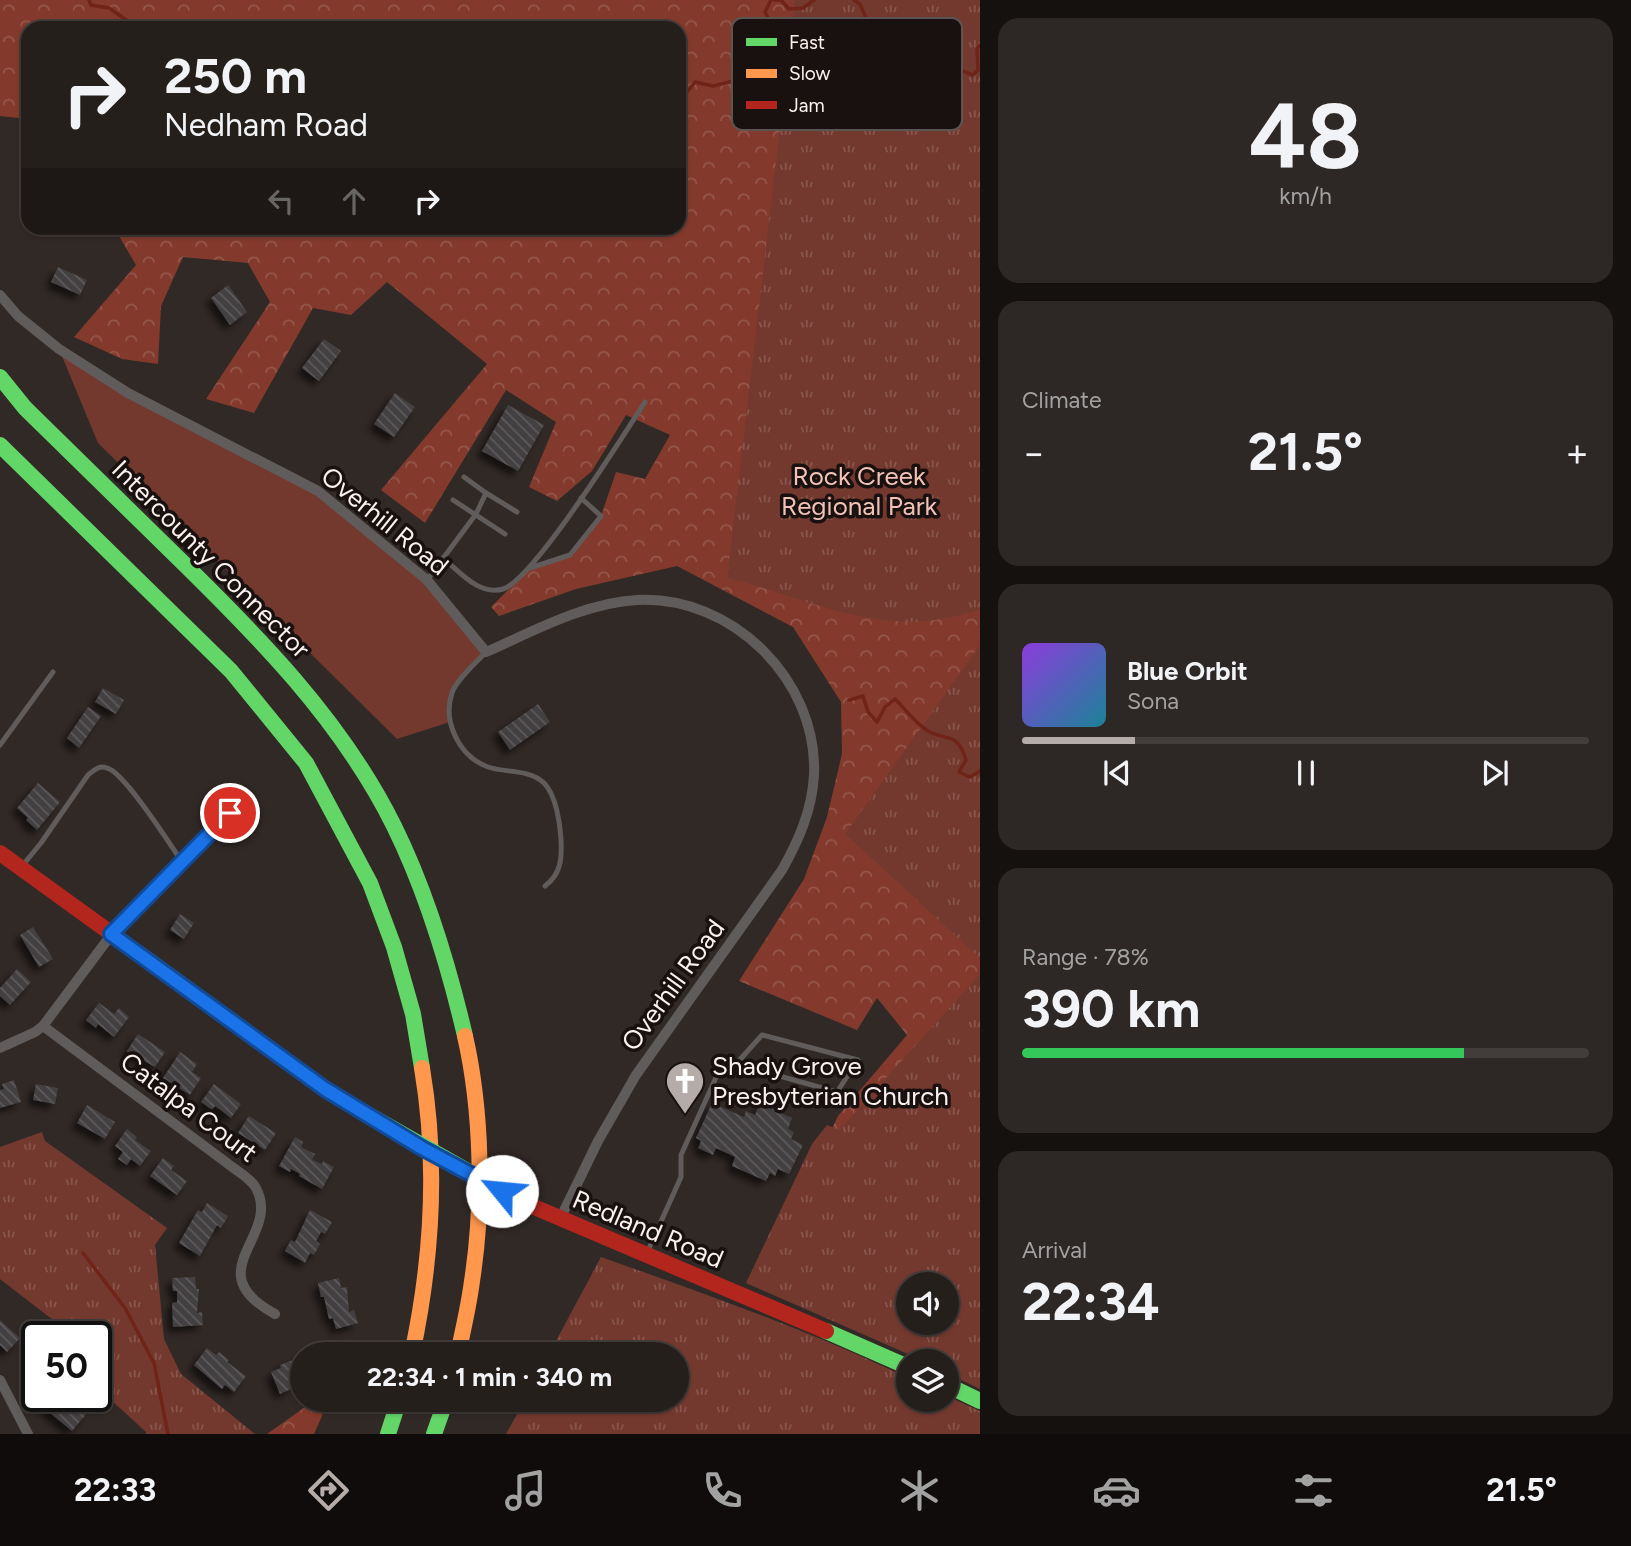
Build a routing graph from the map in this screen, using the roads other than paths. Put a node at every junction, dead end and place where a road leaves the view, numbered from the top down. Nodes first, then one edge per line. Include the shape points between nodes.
1 (0, 295) edge
2 (0, 377) edge
3 (645, 402) dead end
4 (0, 446) edge
5 (464, 477) dead end
6 (486, 492) junction
7 (581, 498) junction
8 (453, 500) dead end
9 (517, 512) dead end
10 (475, 514) junction
11 (505, 534) dead end
12 (443, 558) junction
13 (530, 568) junction
14 (427, 580) junction
15 (486, 652) junction
16 (53, 672) dead end
17 (0, 745) edge
18 (246, 796) dead end
19 (0, 853) edge
20 (182, 862) junction
21 (20, 868) junction
22 (545, 886) dead end
23 (111, 934) junction
24 (43, 1026) junction
25 (0, 1048) edge
26 (736, 1064) junction
27 (559, 1219) junction
28 (646, 1256) junction
29 (275, 1314) dead end
30 (415, 1342) edge
31 (461, 1342) edge
32 (896, 1362) edge
33 (0, 1380) edge
34 (959, 1391) edge
35 (980, 1401) edge
36 (395, 1412) edge
37 (442, 1412) edge
38 (28, 1434) edge
39 (388, 1434) edge
40 (434, 1434) edge

1 - 14 street, Overhill Road via 59,349 128,393 318,491
2 - 31 main road, Intercounty Connector via 25,408 254,631 355,758 390,817 428,901 455,988 468,1054 477,1124 478,1213
3 - 7 lane
4 - 30 main road via 231,671 306,763 370,883 413,1014 429,1108 429,1238
5 - 6 lane
6 - 9 lane
6 - 10 lane
7 - 13 lane
7 - 13 lane via 601,516 570,555
8 - 10 lane
10 - 11 lane
10 - 12 lane
12 - 13 lane via 473,584 487,589 502,589
12 - 14 lane
14 - 15 street, Overhill Road
15 - 22 lane via 452,692 450,722 461,749 476,762 524,773 544,784 559,816 561,843 558,871
15 - 27 street, Overhill Road via 588,608 639,600 682,603 721,619 770,657 802,708 812,749 808,815 792,853 636,1075
16 - 17 lane
18 - 20 street
19 - 21 main road, Redland Road
20 - 21 lane via 127,784 105,766 88,775
20 - 23 street
21 - 23 main road, Redland Road
23 - 24 street
23 - 27 main road, Redland Road, bridge via 325,1089
24 - 25 street
24 - 29 street, Catalpa Court via 255,1187 260,1207 258,1228 243,1255 241,1274 244,1291
26 - 26 lane via 837,1092 859,1060 762,1035
26 - 28 lane via 724,1066 718,1073 681,1155 681,1177
27 - 28 main road, Redland Road
28 - 32 main road, Redland Road
33 - 38 street
34 - 35 main road
36 - 39 main road
37 - 40 main road

